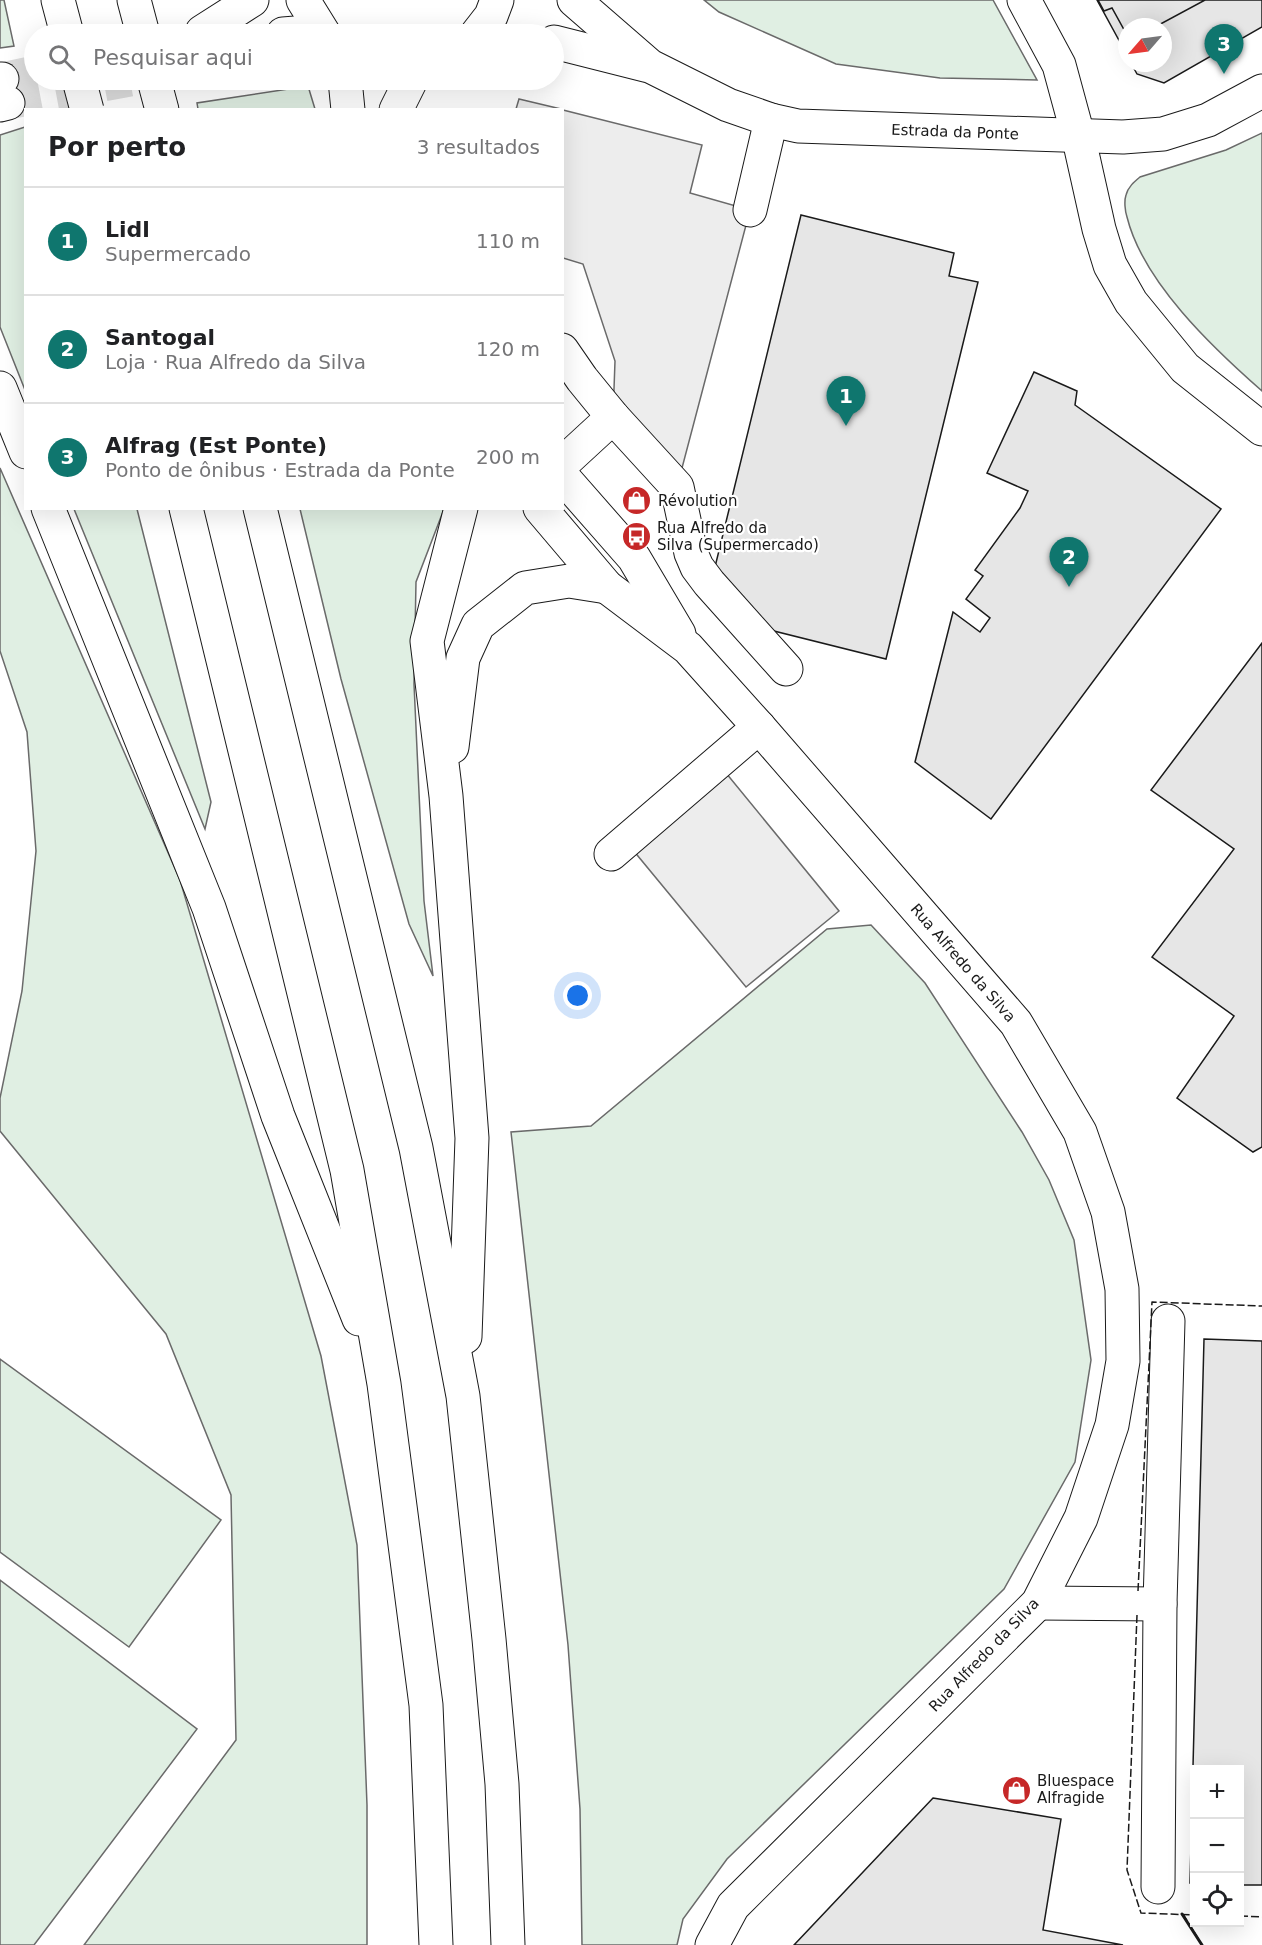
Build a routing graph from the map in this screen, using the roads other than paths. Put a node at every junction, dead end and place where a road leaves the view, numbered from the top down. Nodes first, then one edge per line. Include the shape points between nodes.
1 (58, 0) edge
2 (134, 0) edge
3 (252, 0) edge
4 (303, 0) edge
5 (497, 0) edge
6 (574, 0) edge
7 (1024, 0) edge
8 (64, 24) edge
9 (140, 24) edge
10 (214, 24) edge
11 (317, 24) edge
12 (485, 24) edge
13 (564, 44) edge
14 (650, 66) junction
15 (82, 90) edge
16 (157, 90) edge
17 (346, 90) edge
18 (406, 90) edge
19 (1262, 91) edge
20 (86, 108) edge
21 (161, 108) edge
22 (348, 108) edge
23 (397, 108) edge
24 (771, 120) junction
25 (1078, 135) junction
26 (750, 210) dead end
27 (564, 353) edge
28 (0, 388) edge
29 (613, 417) junction
30 (1262, 429) edge
31 (24, 447) edge
32 (564, 463) edge
33 (564, 478) edge
34 (49, 510) edge
35 (186, 510) edge
36 (260, 510) edge
37 (460, 510) edge
38 (542, 510) edge
39 (608, 587) junction
40 (688, 648) junction
41 (786, 669) dead end
42 (759, 727) junction
43 (446, 796) junction
44 (611, 854) dead end
45 (1168, 1321) dead end
46 (384, 1384) junction
47 (463, 1396) junction
48 (1038, 1603) junction
49 (1160, 1604) junction
50 (1158, 1887) dead end
51 (436, 1945) edge
52 (508, 1945) edge
53 (712, 1945) edge

1 - 8 main road
2 - 9 main road
3 - 10 main road
4 - 11 main road
5 - 12 main road
6 - 14 main road, Estrada da Ponte
7 - 25 main road via 1059,65
13 - 14 main road, Estrada da Ponte
14 - 24 main road, Estrada da Ponte via 728,105
15 - 20 main road, bridge
16 - 21 main road
17 - 22 main road
18 - 23 main road
19 - 25 main road, Estrada da Ponte via 1208,120 1163,134
24 - 25 main road, Estrada da Ponte via 836,129
24 - 26 main road
25 - 30 main road via 1110,265 1131,302 1185,368
27 - 29 main road
28 - 31 main road
29 - 32 main road
29 - 41 main road via 677,487 692,553 708,584
33 - 40 main road, Rua Alfredo da Silva via 634,558
34 - 46 main road via 209,908 278,1116
35 - 46 main road via 347,1170
36 - 47 main road via 416,1148
37 - 43 main road via 427,641
38 - 39 main road, Rua Alfredo da Silva
39 - 40 main road, Rua Alfredo da Silva
39 - 43 main road via 569,582 525,588 478,625 463,658
40 - 42 main road, Rua Alfredo da Silva
42 - 44 main road
42 - 48 main road, Rua Alfredo da Silva via 1016,1023 1080,1132 1108,1212 1122,1289 1123,1361 1113,1415 1081,1518
43 - 47 main road via 472,1138
45 - 49 main road
46 - 51 main road via 426,1706
47 - 52 main road via 502,1784
48 - 49 main road
48 - 53 main road, Rua Alfredo da Silva via 732,1906
49 - 50 main road

